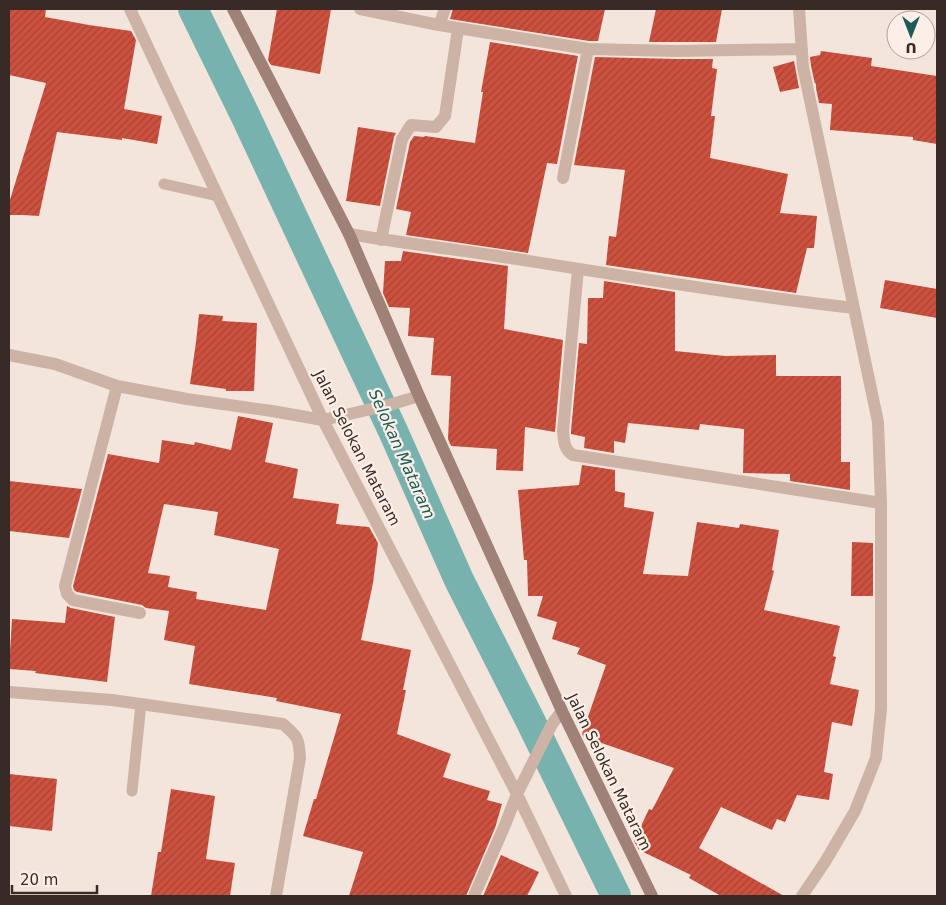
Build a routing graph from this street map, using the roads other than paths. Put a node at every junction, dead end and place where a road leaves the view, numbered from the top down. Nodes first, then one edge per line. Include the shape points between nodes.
1 (130, 9) edge
2 (233, 9) edge
3 (360, 9) edge
4 (445, 9) edge
5 (799, 9) edge
6 (439, 25) junction
7 (458, 29) junction
8 (588, 49) junction
9 (802, 49) junction
10 (563, 178) dead end
11 (164, 184) dead end
12 (218, 196) junction
13 (349, 234) junction
14 (382, 240) junction
15 (578, 269) junction
16 (854, 308) junction
17 (9, 355) edge
18 (117, 386) junction
19 (419, 396) junction
20 (323, 420) junction
21 (881, 503) junction
22 (140, 613) dead end
23 (9, 692) edge
24 (141, 704) junction
25 (562, 711) junction
26 (132, 791) dead end
27 (519, 791) junction
28 (276, 896) edge
29 (474, 896) edge
30 (566, 896) edge
31 (652, 896) edge
32 (802, 896) edge

1 - 12 street, Jalan Selokan Mataram
2 - 13 street, Jalan Selokan Mataram
3 - 6 street
4 - 6 street
5 - 9 street
6 - 7 street
7 - 8 street
7 - 14 street via 445,116 436,127 412,125 402,139
8 - 9 street
8 - 10 street
9 - 16 street via 802,67
11 - 12 lane
12 - 20 street, Jalan Selokan Mataram
13 - 14 street
13 - 19 street, Jalan Selokan Mataram
14 - 15 street
15 - 16 street
15 - 21 street via 563,431 570,454
16 - 21 street via 878,422
17 - 18 street via 55,364
18 - 20 street
18 - 22 street via 66,586 67,594 73,600
19 - 20 street
19 - 25 street, Jalan Selokan Mataram
20 - 27 street, Jalan Selokan Mataram
21 - 32 street via 881,709 876,758 856,811
23 - 24 street
24 - 26 lane
24 - 28 street via 283,724 294,733 299,742 300,758
25 - 27 street via 552,724
25 - 31 street, Jalan Selokan Mataram
27 - 29 street
27 - 30 street, Jalan Selokan Mataram

